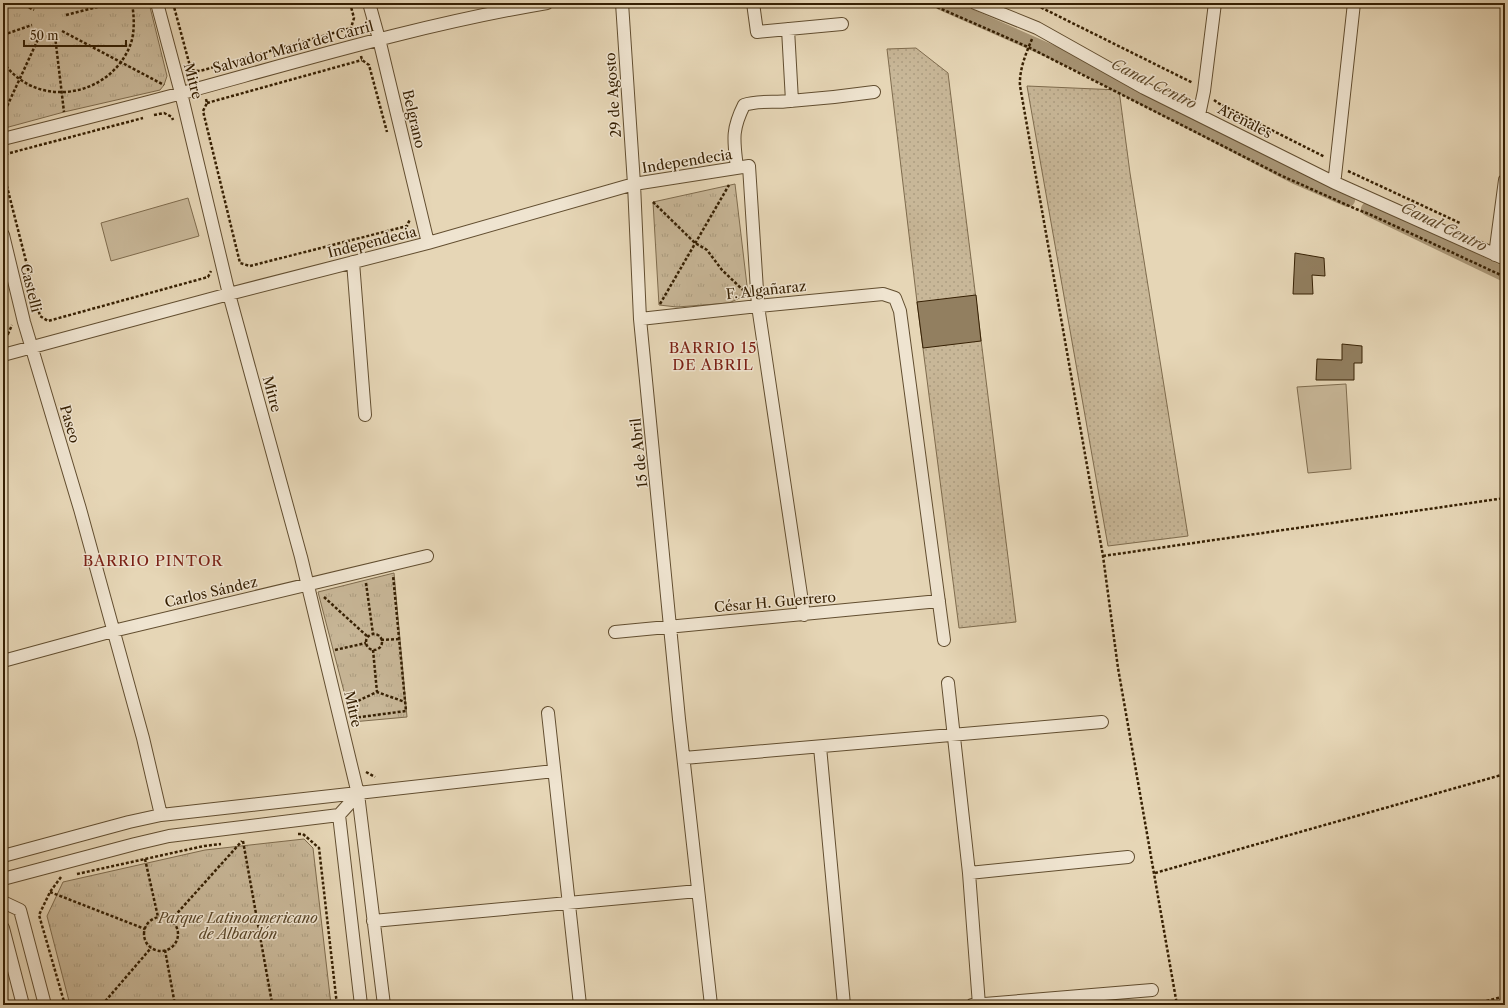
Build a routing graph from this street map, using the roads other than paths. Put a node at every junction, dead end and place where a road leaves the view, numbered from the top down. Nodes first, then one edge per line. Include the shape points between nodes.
1 (157, 3) edge
2 (369, 3) edge
3 (547, 3) edge
4 (622, 3) edge
5 (753, 3) edge
6 (975, 3) edge
7 (1214, 3) edge
8 (1354, 3) edge
9 (842, 24) dead end
10 (788, 29) junction
11 (379, 39) junction
12 (874, 92) dead end
13 (181, 93) junction
14 (792, 101) junction
15 (1199, 115) junction
16 (3, 139) edge
17 (743, 167) junction
18 (1505, 180) edge
19 (1333, 182) junction
20 (634, 184) junction
21 (3, 235) edge
22 (428, 243) junction
23 (1500, 257) edge
24 (353, 262) junction
25 (229, 294) junction
26 (758, 306) junction
27 (640, 319) junction
28 (32, 347) junction
29 (3, 355) edge
30 (365, 415) dead end
31 (426, 556) dead end
32 (308, 584) junction
33 (939, 601) junction
34 (804, 615) junction
35 (671, 626) junction
36 (113, 631) junction
37 (615, 632) dead end
38 (944, 640) dead end
39 (3, 661) edge
40 (948, 683) dead end
41 (548, 713) dead end
42 (1102, 722) dead end
43 (953, 734) junction
44 (820, 747) junction
45 (684, 758) junction
46 (554, 771) junction
47 (358, 794) junction
48 (161, 815) junction
49 (339, 815) junction
50 (3, 856) edge
51 (1128, 858) dead end
52 (969, 873) junction
53 (3, 879) edge
54 (698, 891) junction
55 (3, 902) edge
56 (569, 903) junction
57 (374, 922) junction
58 (3, 928) edge
59 (1152, 990) dead end
60 (23, 1005) edge
61 (45, 1005) edge
62 (361, 1005) edge
63 (384, 1005) edge
64 (580, 1005) edge
65 (711, 1005) edge
66 (844, 1005) edge
67 (976, 1005) edge

1 - 13 street, Mitre
2 - 11 street, Belgrano
3 - 11 street, Salvador María del Carril
4 - 20 street, 29 de Agosto
5 - 10 street via 756,32
6 - 15 street, Arenales via 1037,28 1144,88
7 - 15 street
8 - 19 street
9 - 10 street
10 - 14 street
11 - 13 street, Salvador María del Carril
11 - 22 street, Belgrano
12 - 14 street
13 - 16 street, Salvador María del Carril
13 - 25 street, Mitre
14 - 17 street via 752,102 744,105 736,120 734,138
15 - 19 street, Arenales
17 - 20 street, Independecia
17 - 26 street
18 - 23 street
19 - 23 street, Arenales
20 - 22 street, Independecia
20 - 27 street, 15 de Abril
21 - 28 street, Castelli
22 - 24 street, Independecia
24 - 25 street, Independecia
24 - 30 street
25 - 28 street, Independecia
25 - 32 street, Mitre
26 - 27 street, F. Algañaraz
26 - 33 street, F. Algañaraz via 883,294 895,298 900,311
26 - 34 street
27 - 35 street, 15 de Abril
28 - 29 street, Independecia
28 - 36 street, Paseo
31 - 32 street, Carlos Sández
32 - 36 street, Carlos Sández
32 - 47 street, Mitre
33 - 34 street, César H. Guerrero
33 - 38 street
34 - 35 street, César H. Guerrero
35 - 37 street, César H. Guerrero
35 - 45 street, 15 de Abril
36 - 39 street, Carlos Sández
36 - 48 street, Paseo via 143,738
40 - 43 street
41 - 46 street
42 - 43 street
43 - 44 street
43 - 52 street
44 - 45 street
44 - 66 street
45 - 54 street, 15 de Abril
46 - 47 street
46 - 56 street
47 - 48 street
47 - 49 street
47 - 57 street, Mitre
48 - 50 street
49 - 53 street via 169,836
49 - 62 street
51 - 52 street
52 - 67 street
54 - 56 street
54 - 65 street, 15 de Abril
55 - 61 street via 20,910
56 - 57 street
56 - 64 street
57 - 63 street, Mitre
58 - 60 street
59 - 67 street

